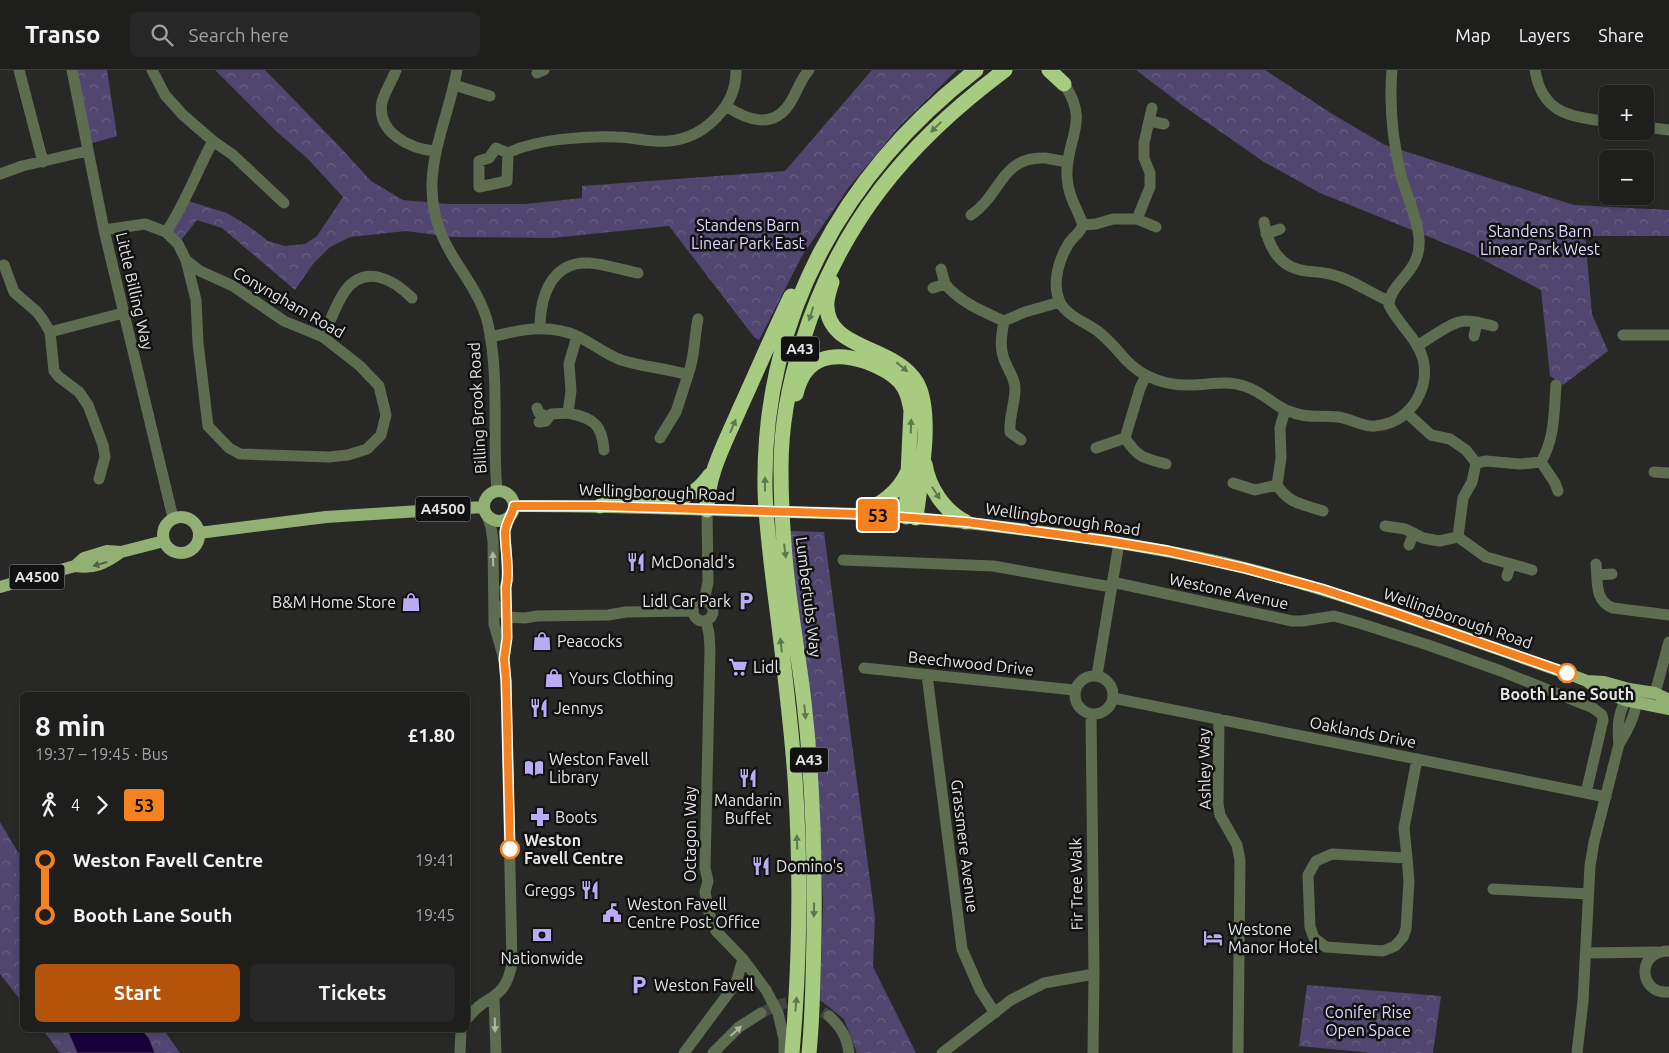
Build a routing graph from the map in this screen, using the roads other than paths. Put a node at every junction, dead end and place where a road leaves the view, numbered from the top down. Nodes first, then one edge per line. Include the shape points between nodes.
1 (19, 70) edge
2 (72, 70) edge
3 (152, 70) edge
4 (396, 70) edge
5 (457, 70) edge
6 (736, 70) edge
7 (793, 70) edge
8 (1005, 70) edge
9 (1015, 70) edge
10 (1049, 70) edge
11 (1392, 70) edge
12 (1535, 70) edge
13 (972, 72) edge
14 (806, 74) edge
15 (987, 77) edge
16 (1061, 77) edge
17 (454, 85) junction
18 (490, 96) dead end
19 (726, 106) junction
20 (1152, 108) dead end
21 (921, 117) junction
22 (1599, 120) edge
23 (1150, 121) junction
24 (1164, 124) dead end
25 (1654, 128) edge
26 (1669, 130) edge
27 (213, 142) junction
28 (87, 151) junction
29 (435, 151) junction
30 (508, 153) dead end
31 (43, 162) junction
32 (1068, 162) junction
33 (0, 174) edge
34 (284, 203) dead end
35 (971, 215) dead end
36 (1137, 219) junction
37 (1264, 222) dead end
38 (1082, 225) junction
39 (1156, 227) dead end
40 (1280, 229) dead end
41 (104, 230) junction
42 (831, 231) junction
43 (166, 232) junction
44 (1266, 234) junction
45 (847, 239) junction
46 (186, 260) junction
47 (4, 265) dead end
48 (941, 269) dead end
49 (638, 273) dead end
50 (945, 284) junction
51 (934, 288) dead end
52 (412, 298) dead end
53 (1389, 301) junction
54 (1060, 302) junction
55 (123, 313) junction
56 (698, 319) dead end
57 (1004, 322) junction
58 (1477, 322) junction
59 (1494, 326) dead end
60 (540, 328) junction
61 (50, 332) junction
62 (1623, 335) dead end
63 (1669, 335) edge
64 (577, 336) junction
65 (1474, 336) dead end
66 (323, 337) junction
67 (490, 337) junction
68 (1417, 346) junction
69 (688, 375) junction
70 (1146, 376) junction
71 (1556, 385) dead end
72 (1555, 403) junction
73 (1567, 404) dead end
74 (537, 408) dead end
75 (1285, 410) junction
76 (568, 412) junction
77 (1407, 413) junction
78 (660, 438) dead end
79 (1125, 438) junction
80 (1021, 440) dead end
81 (1096, 448) dead end
82 (604, 450) dead end
83 (923, 452) junction
84 (1542, 462) junction
85 (1476, 463) junction
86 (1166, 464) dead end
87 (781, 468) junction
88 (713, 471) junction
89 (908, 471) junction
90 (1654, 472) dead end
91 (1669, 473) edge
92 (99, 479) dead end
93 (1233, 483) dead end
94 (1277, 485) junction
95 (498, 491) junction
96 (1558, 491) dead end
97 (514, 506) junction
98 (600, 506) junction
99 (707, 510) junction
100 (485, 511) junction
101 (1323, 511) dead end
102 (860, 514) junction
103 (173, 518) junction
104 (508, 518) junction
105 (911, 518) junction
106 (966, 522) junction
107 (1385, 526) dead end
108 (199, 533) junction
109 (1414, 533) junction
110 (1458, 537) junction
111 (164, 541) junction
112 (1119, 543) junction
113 (1409, 546) dead end
114 (843, 560) dead end
115 (1511, 564) junction
116 (1532, 570) dead end
117 (1612, 574) dead end
118 (1507, 576) dead end
119 (1112, 584) junction
120 (0, 587) edge
121 (704, 601) junction
122 (494, 603) junction
123 (693, 610) junction
124 (1669, 615) edge
125 (507, 617) junction
126 (706, 621) junction
127 (1669, 642) edge
128 (504, 659) junction
129 (864, 668) dead end
130 (927, 675) junction
131 (1097, 675) junction
132 (1074, 690) junction
133 (1655, 693) junction
134 (1113, 698) junction
135 (1633, 698) junction
136 (1669, 700) edge
137 (1669, 710) edge
138 (1091, 714) junction
139 (1219, 720) junction
140 (1417, 759) junction
141 (1586, 793) junction
142 (1606, 797) junction
143 (1407, 858) junction
144 (1493, 889) dead end
145 (1588, 894) junction
146 (1669, 951) edge
147 (1656, 952) junction
148 (1586, 953) junction
149 (742, 959) junction
150 (1094, 974) junction
151 (761, 982) junction
152 (736, 983) junction
153 (1669, 992) edge
154 (494, 998) junction
155 (470, 1011) edge
156 (761, 1013) tunnel mouth
157 (995, 1013) junction
158 (829, 1016) tunnel mouth
159 (461, 1032) edge
160 (460, 1053) edge
161 (496, 1053) edge
162 (684, 1053) edge
163 (713, 1053) edge
164 (784, 1053) edge
165 (792, 1053) edge
166 (809, 1053) edge
167 (849, 1053) edge
168 (942, 1053) edge
169 (1093, 1053) edge
170 (1238, 1053) edge
171 (1577, 1053) edge

1 - 31 street
2 - 28 street, Little Billing Way
3 - 27 street via 165,95
4 - 29 street via 382,103 385,124 396,137 408,144
5 - 17 street, Billing Brook Road
6 - 19 street
7 - 14 street
8 - 15 highway, Lumbertubs Way / A43
9 - 15 highway
10 - 16 highway
11 - 53 street via 1391,109 1395,143 1419,238 1417,259
12 - 22 street via 1545,98 1563,113
13 - 21 highway, Lumbertubs Way / A43
14 - 19 street via 790,104 765,121 739,115
15 - 21 highway
15 -> 45 highway, Lumbertubs Way / A43 via 887,180
16 - 32 street via 1075,106 1077,122
17 - 18 street
17 - 29 street, Billing Brook Road
19 - 30 street via 705,128 682,139 663,142 616,137 543,142
20 - 23 street
21 - 42 highway, Lumbertubs Way / A43 via 883,157
23 - 24 street
23 - 36 street via 1144,158 1150,174 1150,187
25 - 26 street
27 - 34 street via 233,155
27 - 43 street via 179,214
28 - 31 street
28 - 41 street, Little Billing Way
29 - 67 street, Billing Brook Road via 431,181 438,227 482,307
31 - 33 street
32 - 35 street via 1045,158 1019,162 987,194 980,210
32 - 38 street via 1068,190
36 - 38 street via 1113,219
36 - 39 street
37 - 44 street
38 - 54 street via 1080,232 1070,241 1058,270 1055,285
40 - 44 street
41 - 43 street via 145,224
41 - 55 street, Little Billing Way
88 -> 42 highway via 787,304
165 -> 42 highway, Lumbertubs Way / A43 via 799,902 795,779 770,558 766,459 772,398 789,328 814,262
43 - 46 street, Conyngham Road via 178,244
44 - 53 street via 1272,250 1282,262 1305,271 1341,277
45 -> 83 highway via 844,259 827,299 827,313 845,338 886,355 904,367 917,383 924,402
45 -> 87 highway, Lumbertubs Way / A43 via 814,305 795,366
46 - 66 street, Conyngham Road via 200,271 233,286 284,321
46 - 66 street, Conyngham Road via 196,300 208,426 228,448 240,454 348,455 367,449 381,435 386,415 379,386 360,366
47 - 61 street via 14,292 37,312
48 - 50 street
49 - 60 street via 588,263 566,268 545,291
50 - 51 street
50 - 57 street via 973,308
52 - 66 street via 395,283 382,278 371,276 357,280 346,290
53 - 68 street via 1388,305
54 - 57 street
54 - 70 street via 1066,310 1100,333
55 - 61 street
55 - 103 street, Little Billing Way
56 - 69 street via 693,340 694,357
57 - 80 street via 1001,350 1013,376 1015,390 1006,436
58 - 59 street
58 - 65 street
58 - 68 street via 1464,320 1450,325
60 - 64 street
60 - 67 street
61 - 92 street via 54,371 79,392 88,405 103,446 105,457
62 - 63 street
64 - 69 street via 611,356
64 - 76 street via 569,364 571,391
67 - 95 street, Billing Brook Road via 495,377
68 - 77 street via 1422,358 1424,382 1414,406
69 - 78 street via 676,412
70 - 75 street via 1189,386 1241,385 1262,394
70 - 79 street
71 - 72 street
72 - 73 street
72 - 84 street via 1552,439
74 - 76 street via 544,420 551,414
75 - 77 street via 1309,417 1338,417 1372,427 1398,420
75 - 94 street via 1280,428 1282,458
76 - 82 street via 584,416 600,428
77 - 85 street via 1432,435 1450,439 1466,450
79 - 81 street
79 - 86 street via 1141,457
83 - 105 highway
83 -> 106 highway via 932,486 951,512
84 - 85 street
84 - 96 street
85 - 110 street via 1472,482 1463,498
89 -> 87 highway via 911,410 908,396 891,374 844,356 820,360 803,376
87 -> 166 highway, Lumbertubs Way / A43 via 784,544 804,704 813,827 813,969
88 - 98 highway via 700,488 687,496 618,500
88 - 99 highway
89 - 102 highway via 892,494
89 - 105 highway
90 - 91 street
93 - 94 street via 1255,490
94 - 101 street via 1293,501
95 - 97 main road via 510,497
95 - 100 main road via 488,496
97 - 98 main road, Wellingborough Road
97 - 104 main road
98 - 99 main road, Wellingborough Road
99 - 102 main road, Wellingborough Road
99 - 121 street via 708,582
100 - 104 main road via 497,522
100 - 108 main road, A4500 via 326,517
122 -> 100 street via 492,531
102 - 105 main road, Wellingborough Road
103 - 108 main road via 190,519
103 - 111 main road via 164,528
104 - 125 street via 505,530
105 - 106 main road, Wellingborough Road
106 - 112 main road, Wellingborough Road
107 - 109 street
108 - 111 main road via 196,545 186,552 170,549
109 - 110 street via 1439,541
109 - 113 street
110 - 115 street via 1486,557
111 - 120 main road, A4500 via 121,552 107,551 86,557 75,566
112 - 119 street
112 - 135 main road, Wellingborough Road via 1244,568 1322,589 1587,681 1604,682
114 - 119 street, Westone Avenue via 993,566
115 - 116 street
115 - 118 street
117 - 124 street via 1597,569 1598,594 1607,606
119 - 131 street
119 - 141 street, Westone Avenue via 1292,621 1334,616 1428,645 1593,708 1603,720
121 - 123 street
121 - 126 street via 714,612
122 - 125 street
122 - 128 street via 494,624
123 - 125 street
123 - 126 street via 698,620
125 - 128 street
126 - 149 street, Octagon Way via 710,649 705,859 708,881 705,892 716,931
127 - 133 street
128 - 154 street via 512,964 504,988
129 - 130 street, Beechwood Drive
130 - 132 street, Beechwood Drive
130 - 157 street, Grassmere Avenue via 962,949 980,990
131 - 132 street via 1087,676
131 - 134 street via 1108,682
132 - 138 street via 1079,708
133 - 135 main road, Wellingborough Road
133 - 136 main road, Wellingborough Road
134 - 138 street via 1106,710
134 - 139 street, Oaklands Drive
135 - 137 main road, Wellingborough Road
135 - 142 street via 1628,730 1619,744
138 - 150 street, Fir Tree Walk
139 - 140 street, Oaklands Drive
139 - 170 street, Ashley Way via 1218,804 1220,815 1237,845 1240,860
140 - 141 street, Oaklands Drive
140 - 143 street via 1404,828
141 - 142 street, Oaklands Drive
142 - 145 street via 1592,855
143 - 143 street via 1406,929 1395,946 1383,951 1326,947 1314,938 1310,927 1308,876 1316,861 1332,854
144 - 145 street
145 - 148 street
146 - 147 street
147 - 148 street
147 - 153 street via 1646,964 1645,976 1653,988
148 - 171 street
149 - 151 street, Octagon Way
149 - 152 street
150 - 157 street via 1044,983 1011,1000
150 - 169 street, Fir Tree Walk
151 - 152 street
151 - 164 street, Octagon Way via 778,1013
152 - 162 street
154 - 155 street
154 -> 161 street
163 -> 156 street via 740,1027
157 - 168 street
158 - 167 street via 840,1026
159 - 160 street

